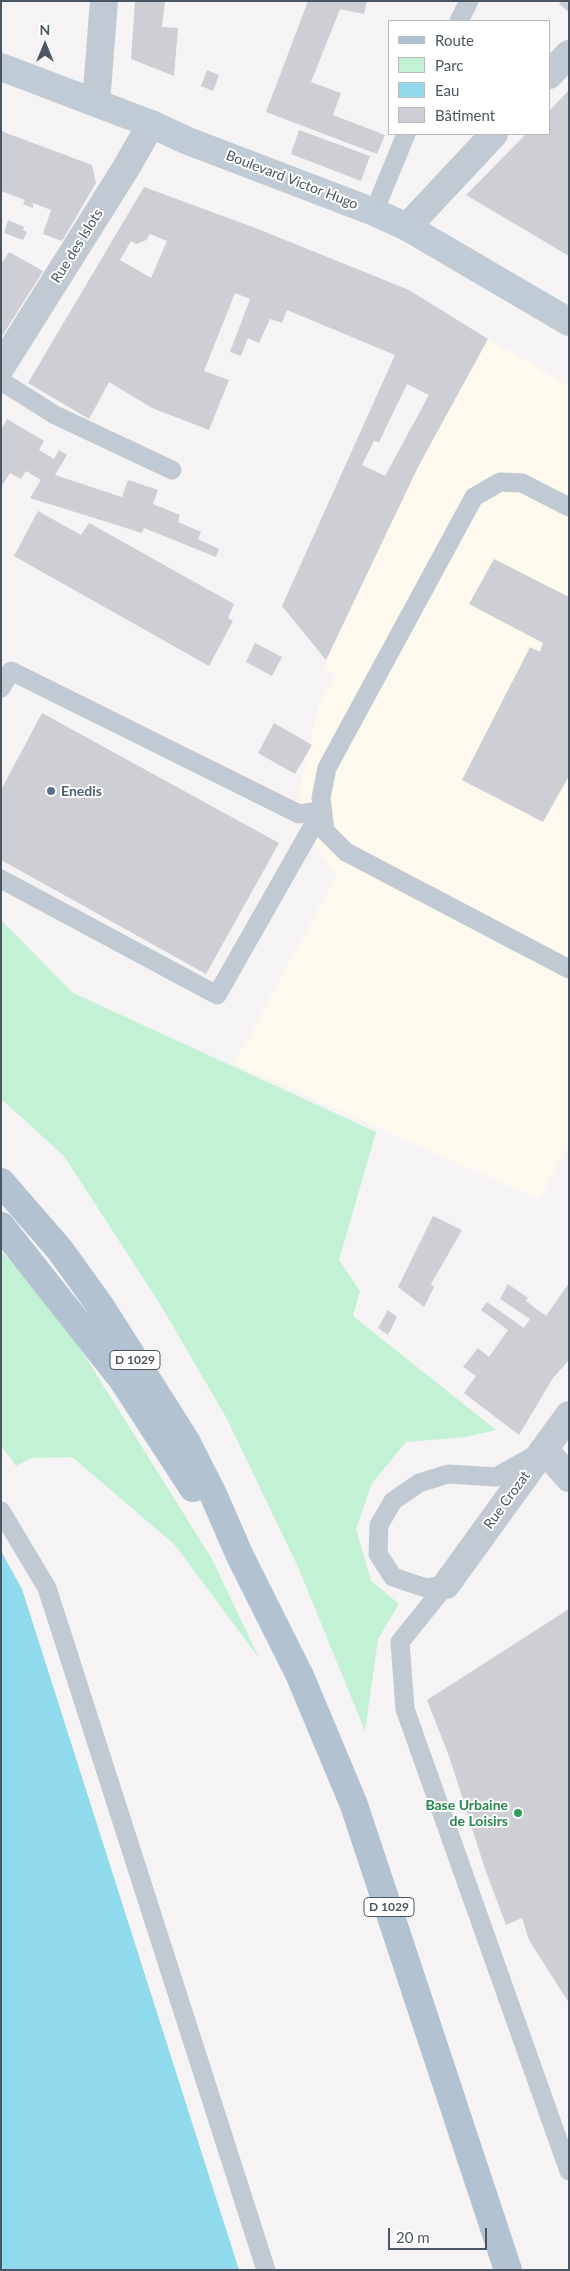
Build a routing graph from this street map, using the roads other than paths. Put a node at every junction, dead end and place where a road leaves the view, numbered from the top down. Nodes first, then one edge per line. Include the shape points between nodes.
1 (104, 1) edge
2 (469, 1) edge
3 (460, 20) edge
4 (569, 54) edge
5 (1, 67) edge
6 (550, 75) edge
7 (96, 103) junction
8 (151, 124) junction
9 (406, 135) edge
10 (493, 135) edge
11 (374, 212) junction
12 (407, 227) junction
13 (569, 322) edge
14 (1, 367) edge
15 (1, 381) edge
16 (172, 470) dead end
17 (569, 508) edge
18 (1, 688) edge
19 (322, 810) junction
20 (1, 879) edge
21 (569, 969) edge
22 (1, 1182) edge
23 (1, 1226) edge
24 (569, 1415) edge
25 (544, 1449) junction
26 (569, 1478) edge
27 (1, 1511) edge
28 (240, 1556) junction
29 (446, 1585) junction
30 (569, 2171) edge
31 (266, 2270) edge
32 (508, 2270) edge

1 - 7 street
2 - 3 lane
4 - 6 street
5 - 7 main road, Boulevard Victor Hugo
7 - 8 main road, Boulevard Victor Hugo
8 - 11 main road, Boulevard Victor Hugo
8 - 14 street, Rue des Islots
9 - 11 lane
10 - 12 street
11 - 12 main road, Boulevard Victor Hugo
12 - 13 main road, Boulevard Victor Hugo
15 - 16 lane via 55,415
17 - 19 lane via 522,484 500,482 474,497 327,768
18 - 19 lane via 11,671 299,814
19 - 20 lane via 217,995
19 - 21 lane via 325,831 346,852
22 - 28 main road, D 1029 via 60,1250 101,1307 186,1441
23 - 28 main road, D 1029 via 122,1379
24 - 25 street, Rue Crozat
25 - 26 street
25 - 29 street, Rue Crozat
25 - 29 lane via 496,1477 448,1474 419,1483 393,1501 379,1525 378,1554 393,1577 426,1588
27 - 31 lane via 47,1588
28 - 32 main road, D 1029 via 300,1676 354,1805
29 - 30 lane via 400,1642 405,1709

